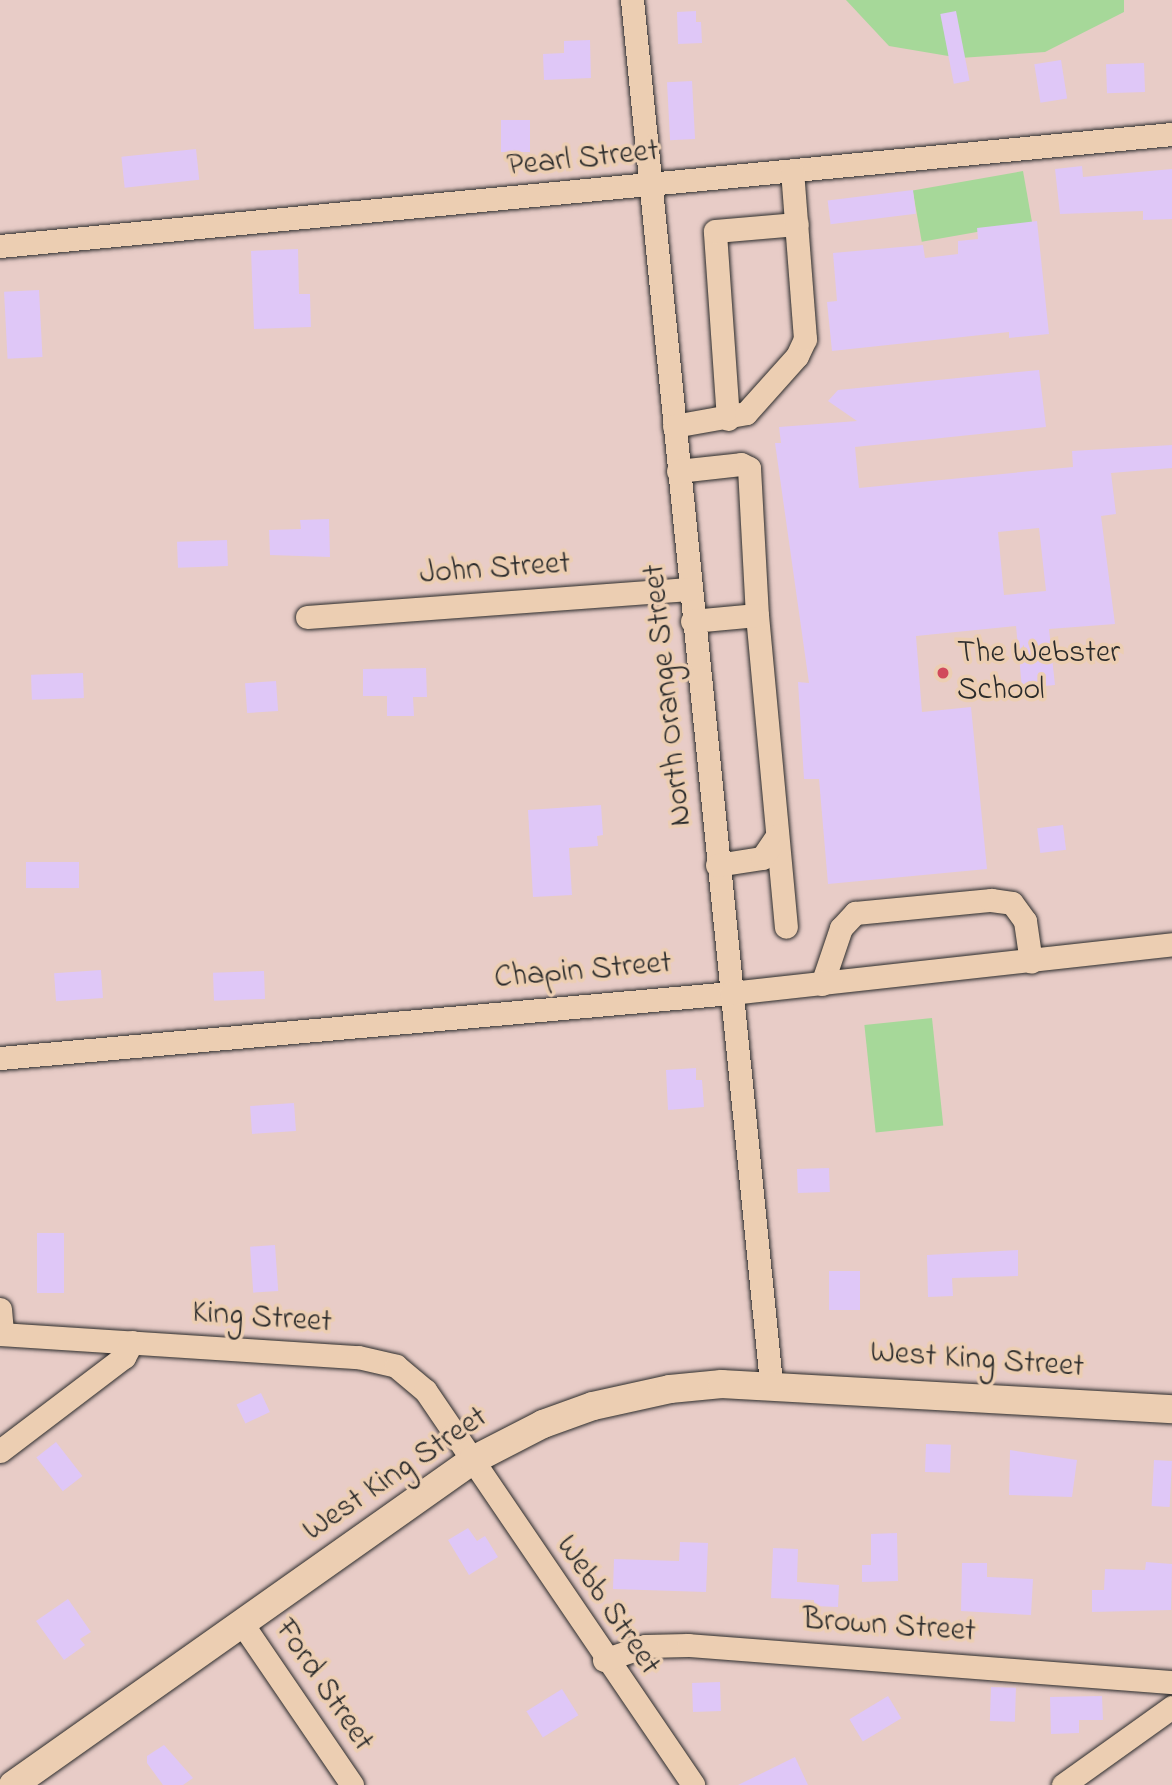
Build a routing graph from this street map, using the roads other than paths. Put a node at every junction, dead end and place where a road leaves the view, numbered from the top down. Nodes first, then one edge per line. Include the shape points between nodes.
1 (632, 0) edge
2 (1172, 134) edge
3 (792, 171) junction
4 (651, 184) junction
5 (797, 224) junction
6 (0, 246) edge
7 (729, 419) junction
8 (674, 426) junction
9 (678, 471) junction
10 (689, 589) junction
11 (757, 615) junction
12 (307, 617) dead end
13 (692, 621) junction
14 (777, 836) junction
15 (718, 865) junction
16 (786, 927) dead end
17 (1172, 944) edge
18 (1031, 962) junction
19 (822, 984) junction
20 (731, 993) junction
21 (0, 1058) edge
22 (0, 1309) edge
23 (1, 1334) edge
24 (132, 1342) junction
25 (771, 1384) junction
26 (1172, 1409) edge
27 (0, 1451) edge
28 (473, 1460) junction
29 (241, 1622) junction
30 (604, 1660) junction
31 (1172, 1682) edge
32 (1172, 1707) edge
33 (13, 1785) edge
34 (352, 1785) edge
35 (693, 1785) edge
36 (1063, 1785) edge

1 - 4 street, North Orange Street
2 - 3 street, Pearl Street
3 - 4 street, Pearl Street
3 - 5 street
4 - 6 street, Pearl Street
4 - 8 street, North Orange Street
5 - 7 street via 805,339 759,403
5 - 7 street via 715,231
7 - 8 street
8 - 9 street, North Orange Street
9 - 10 street, North Orange Street
9 - 11 street via 741,464 749,468
10 - 12 street, John Street
10 - 13 street, North Orange Street
11 - 13 street
11 - 14 street
13 - 15 street, North Orange Street
14 - 15 street via 762,858
14 - 16 street
15 - 20 street, North Orange Street
17 - 18 street, Chapin Street
18 - 19 street, Chapin Street
18 - 19 street via 1026,920 1012,902 991,900 855,914 841,928
19 - 20 street, Chapin Street
20 - 21 street, Chapin Street
20 - 25 street, North Orange Street
22 - 23 street
23 - 24 street, King Street
24 - 27 street via 124,1357
24 - 28 street, King Street via 377,1359 404,1371 425,1390
25 - 26 main road, West King Street
25 - 28 main road, West King Street via 722,1384 618,1400 543,1424
28 - 29 main road, West King Street
28 - 30 street, Webb Street
29 - 33 main road, West King Street
29 - 34 street, Ford Street
30 - 31 street, Brown Street via 645,1646 688,1645
30 - 35 street, Webb Street
32 - 36 street

